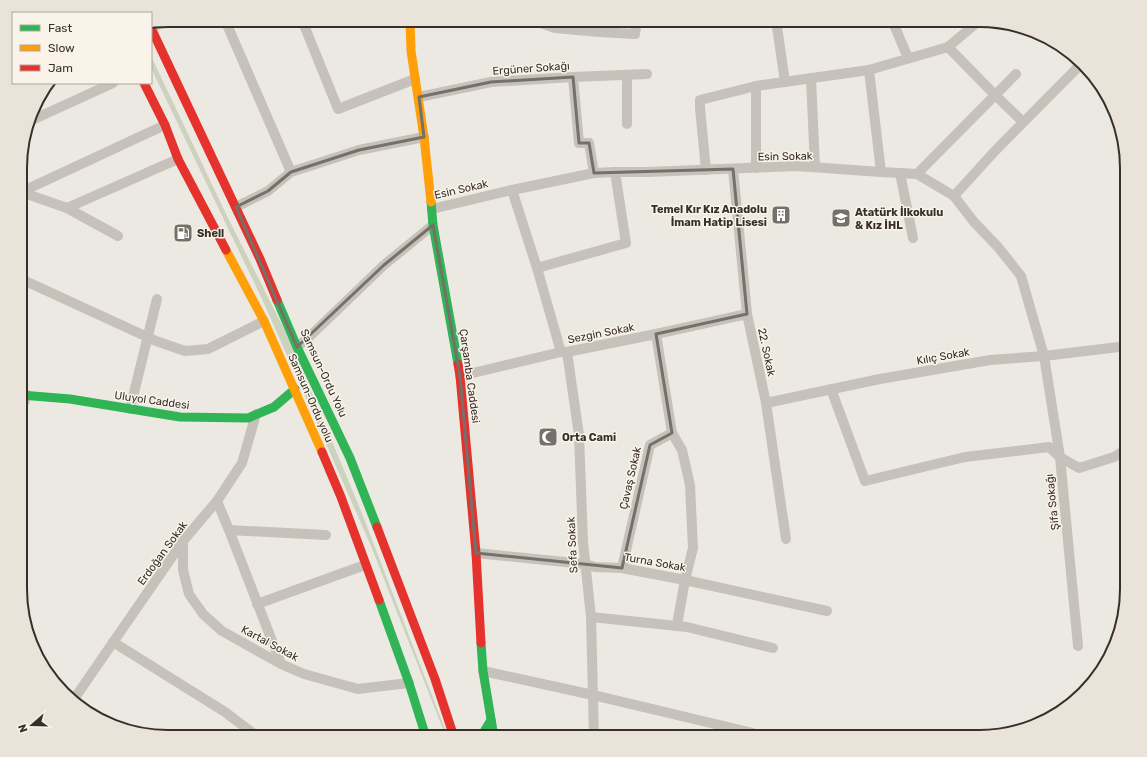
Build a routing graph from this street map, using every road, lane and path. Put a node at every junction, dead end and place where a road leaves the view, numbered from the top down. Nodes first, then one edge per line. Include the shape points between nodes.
1 (228, 27) edge
2 (305, 27) edge
3 (410, 27) edge
4 (552, 27) edge
5 (636, 27) edge
6 (777, 27) edge
7 (895, 27) edge
8 (972, 27) edge
9 (152, 29) edge
10 (948, 47) junction
11 (908, 58) junction
12 (1078, 67) edge
13 (869, 70) junction
14 (647, 74) dead end
15 (1016, 74) dead end
16 (627, 75) junction
17 (573, 77) junction
18 (811, 78) junction
19 (415, 79) junction
20 (785, 82) junction
21 (111, 84) edge
22 (144, 84) edge
23 (756, 86) junction
24 (995, 95) junction
25 (418, 97) junction
26 (36, 118) edge
27 (1023, 122) junction
28 (627, 124) dead end
29 (165, 125) junction
30 (424, 137) junction
31 (178, 159) junction
32 (815, 167) junction
33 (733, 168) junction
34 (756, 168) junction
35 (706, 170) junction
36 (291, 172) junction
37 (615, 172) junction
38 (882, 172) junction
39 (594, 173) junction
40 (900, 173) junction
41 (917, 174) junction
42 (27, 189) edge
43 (512, 190) junction
44 (27, 194) edge
45 (954, 196) junction
46 (236, 207) junction
47 (67, 208) junction
48 (432, 209) junction
49 (433, 225) junction
50 (118, 236) dead end
51 (913, 238) dead end
52 (537, 268) junction
53 (27, 282) edge
54 (157, 299) dead end
55 (747, 314) junction
56 (264, 321) junction
57 (656, 334) junction
58 (147, 337) junction
59 (297, 347) junction
60 (1120, 347) edge
61 (564, 352) junction
62 (1044, 356) junction
63 (460, 376) junction
64 (295, 389) junction
65 (831, 389) junction
66 (27, 395) edge
67 (766, 403) junction
68 (130, 409) junction
69 (256, 414) junction
70 (672, 433) junction
71 (1120, 453) edge
72 (1060, 457) junction
73 (217, 501) junction
74 (229, 530) junction
75 (326, 535) dead end
76 (786, 539) dead end
77 (183, 541) junction
78 (476, 553) junction
79 (585, 564) junction
80 (365, 565) junction
81 (622, 568) junction
82 (685, 580) junction
83 (257, 604) junction
84 (827, 611) dead end
85 (591, 617) junction
86 (677, 625) junction
87 (113, 642) junction
88 (1078, 646) dead end
89 (773, 648) dead end
90 (281, 664) junction
91 (483, 671) junction
92 (409, 683) junction
93 (593, 695) junction
94 (76, 696) edge
95 (491, 720) junction
96 (249, 730) edge
97 (424, 730) edge
98 (452, 730) edge
99 (485, 730) edge
100 (489, 730) edge
101 (493, 730) edge
102 (594, 730) edge
103 (740, 730) edge

1 - 36 street
2 - 19 street via 338,108
3 - 19 main road, Çarşamba Caddesi
4 - 5 street via 635,34
6 - 20 street
7 - 11 street
8 - 10 street
9 - 46 main road, Samsun-Ordu Yolu
10 - 11 street
10 - 24 street
11 - 13 street
12 - 27 street
13 - 18 street
13 - 38 street
14 - 16 street, Ergüner Sokağı
15 - 24 street
16 - 17 street, Ergüner Sokağı
16 - 28 street
17 - 25 street, Ergüner Sokağı via 491,82
17 - 39 street via 579,143 589,143
18 - 20 street
18 - 32 street
19 - 25 main road, Çarşamba Caddesi
20 - 23 street
21 - 26 street
22 - 29 main road, Samsun-Ordu yolu
23 - 34 street
23 - 35 street via 700,100
24 - 27 street
24 - 41 street
25 - 30 main road, Çarşamba Caddesi
27 - 45 street
29 - 31 main road, Samsun-Ordu yolu
29 - 42 street
30 - 36 street via 359,150
30 - 48 main road, Çarşamba Caddesi
31 - 47 street
31 - 56 main road, Samsun-Ordu yolu
32 - 34 street, Esin Sokak
32 - 38 street, Esin Sokak
33 - 34 street, Esin Sokak
33 - 35 street, Esin Sokak
33 - 55 street, 22. Sokak
35 - 37 street, Esin Sokak
36 - 46 street via 268,191
37 - 39 street, Esin Sokak
37 - 52 street via 626,243
38 - 40 street, Esin Sokak
39 - 43 street, Esin Sokak
40 - 41 street, Esin Sokak
40 - 51 street
41 - 45 street, Esin Sokak
43 - 48 street, Esin Sokak
43 - 52 street, Sefa Sokak
44 - 47 street
45 - 62 street, Şifa Sokağı via 1021,276
46 - 59 main road, Samsun-Ordu Yolu
47 - 50 street
48 - 49 main road, Çarşamba Caddesi
49 - 59 street via 384,264
49 - 63 main road, Çarşamba Caddesi
52 - 61 street, Sefa Sokak
53 - 58 street
54 - 58 street
55 - 57 street, Sezgin Sokak
55 - 67 street, 22. Sokak
56 - 58 street via 208,349 185,352
56 - 64 main road, Samsun-Ordu yolu
57 - 61 street, Sezgin Sokak
57 - 70 street
58 - 68 street
59 - 98 main road, Samsun-Ordu Yolu via 350,458
60 - 62 street, Kılıç Sokak
61 - 63 street, Sezgin Sokak
61 - 79 street, Sefa Sokak via 579,435
62 - 65 street, Kılıç Sokak via 990,360
62 - 72 street, Şifa Sokağı
63 - 78 main road, Çarşamba Caddesi
64 - 69 main road, Uluyol Caddesi via 274,407
64 - 80 main road, Samsun-Ordu yolu via 341,497
65 - 67 street, Kılıç Sokak
65 - 72 street via 865,481 965,457 1049,447
66 - 68 main road, Uluyol Caddesi
67 - 76 street, 22. Sokak
68 - 69 main road, Uluyol Caddesi via 180,417 248,418
69 - 73 street, Erdoğan Sokak via 242,463
70 - 81 street, Çavaş Sokak via 650,445
70 - 82 street via 682,450 690,485 693,548
71 - 72 street via 1079,468
72 - 88 street, Şifa Sokağı
73 - 74 street
73 - 77 street, Erdoğan Sokak
74 - 75 street
74 - 83 street
77 - 87 street, Erdoğan Sokak
77 - 90 street, Kartal Sokak via 183,570 189,594 203,614 222,631
78 - 79 street, Turna Sokak
78 - 91 main road, Çarşamba Caddesi
79 - 81 street, Turna Sokak
79 - 85 street, Sefa Sokak
80 - 83 street
80 - 92 main road, Samsun-Ordu yolu
81 - 82 street, Turna Sokak
82 - 84 street, Turna Sokak
82 - 86 street
83 - 90 street
85 - 86 street
85 - 93 street, Sefa Sokak
86 - 89 street
87 - 94 street, Erdoğan Sokak
87 - 96 street via 225,712
90 - 92 street, Kartal Sokak via 304,674 358,689
91 - 93 street
91 - 95 main road, Çarşamba Caddesi
92 - 97 main road, Samsun-Ordu yolu
93 - 102 street, Sefa Sokak
93 - 103 street
95 - 99 main road
95 - 100 main road
95 - 101 main road, Çarşamba Caddesi

